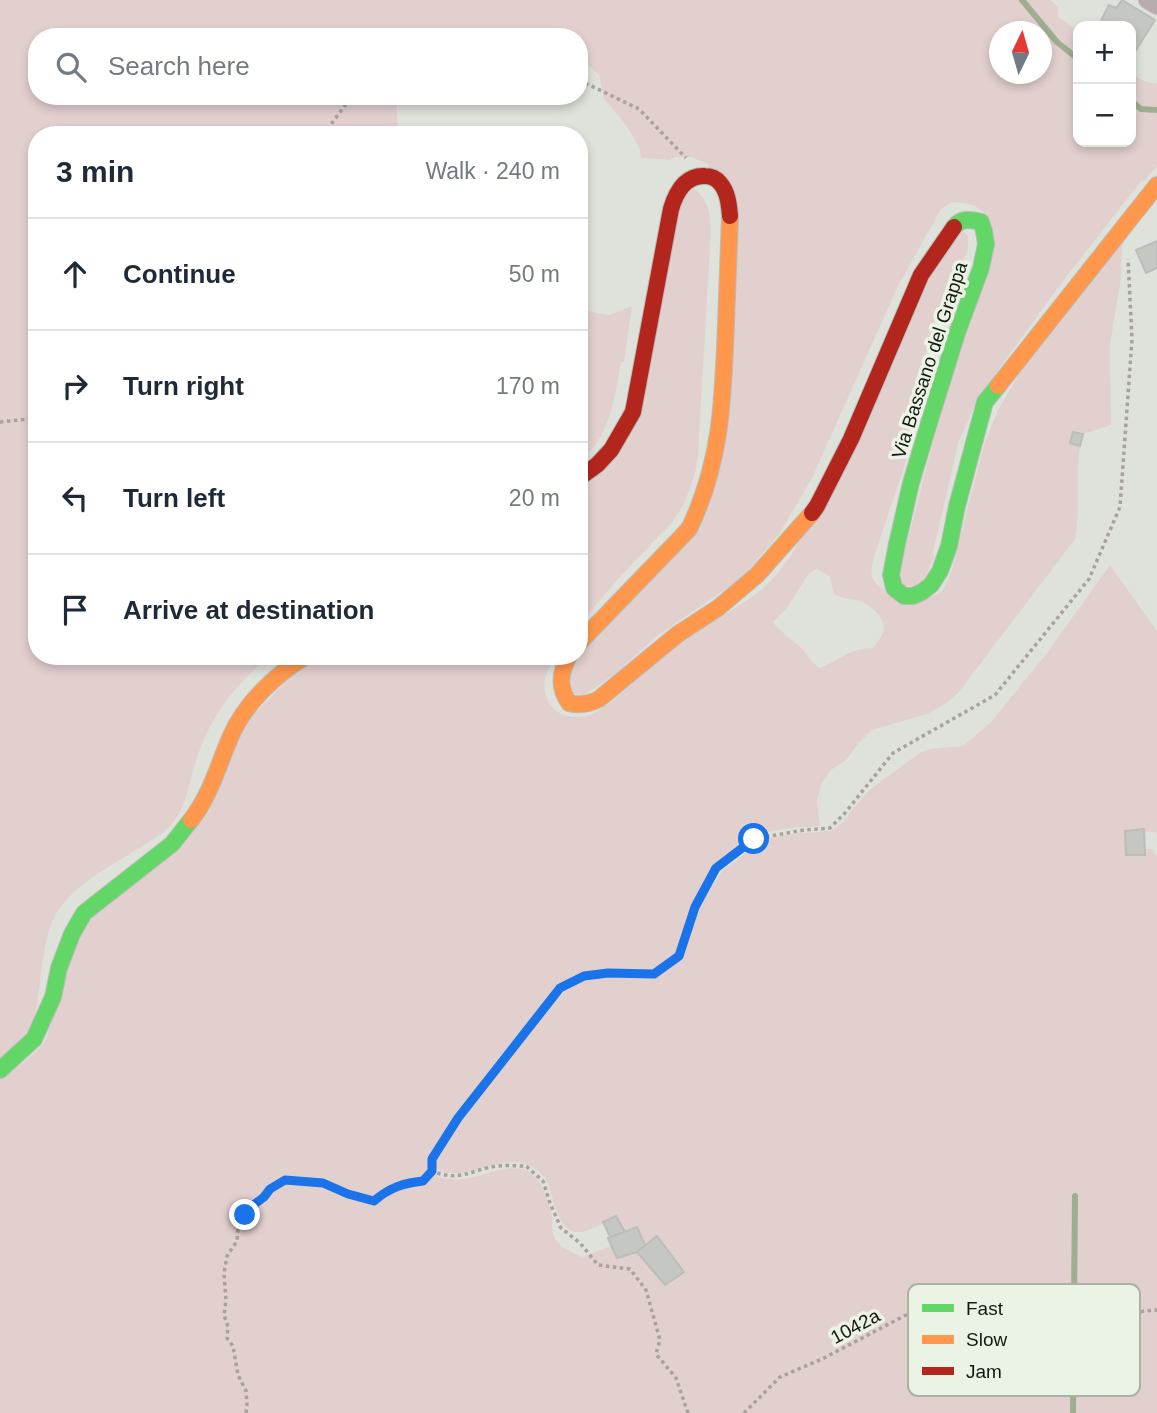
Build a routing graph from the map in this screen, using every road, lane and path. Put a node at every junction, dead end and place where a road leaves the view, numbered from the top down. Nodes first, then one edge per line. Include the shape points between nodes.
1 (1147, 0) edge
2 (1157, 6) edge
3 (588, 84) edge
4 (345, 105) edge
5 (330, 126) edge
6 (703, 176) junction
7 (1157, 185) edge
8 (1127, 253) dead end
9 (28, 419) edge
10 (0, 422) edge
11 (588, 473) edge
12 (588, 634) edge
13 (291, 665) edge
14 (565, 665) edge
15 (0, 1070) edge
16 (432, 1171) junction
17 (908, 1314) edge
18 (246, 1413) edge
19 (688, 1413) edge
20 (744, 1413) edge

1 - 2 street
3 - 6 path via 639,109
4 - 5 path
6 - 11 street via 685,182 674,198 633,412 608,456
6 - 12 street via 721,185 730,216 721,424 709,486 689,529
7 - 14 street, Via Bassano del Grappa via 985,402 949,546 931,585 914,596 904,596 894,588 891,575 926,428 985,255 984,228 970,219 958,222 921,275 851,439 817,506 797,531 757,575 718,608 592,703 579,706 566,699 559,677
8 - 16 path via 1132,339 1120,507 1089,579 995,695 893,753 830,828 754,839 716,868 695,907 679,956 654,974 584,976 560,988 458,1118 432,1159
9 - 10 path
13 - 15 street via 249,705 231,734 208,793 172,845 84,913 34,1039
16 - 18 path via 423,1181 395,1187 374,1201 323,1183 285,1180 252,1206 238,1228 223,1273 227,1338 246,1391
16 - 19 path via 463,1176 496,1166 526,1166 543,1181 561,1228 598,1265 630,1269 646,1290 660,1340 656,1354 676,1378
17 - 20 path, 1042a / 1042a via 780,1377

